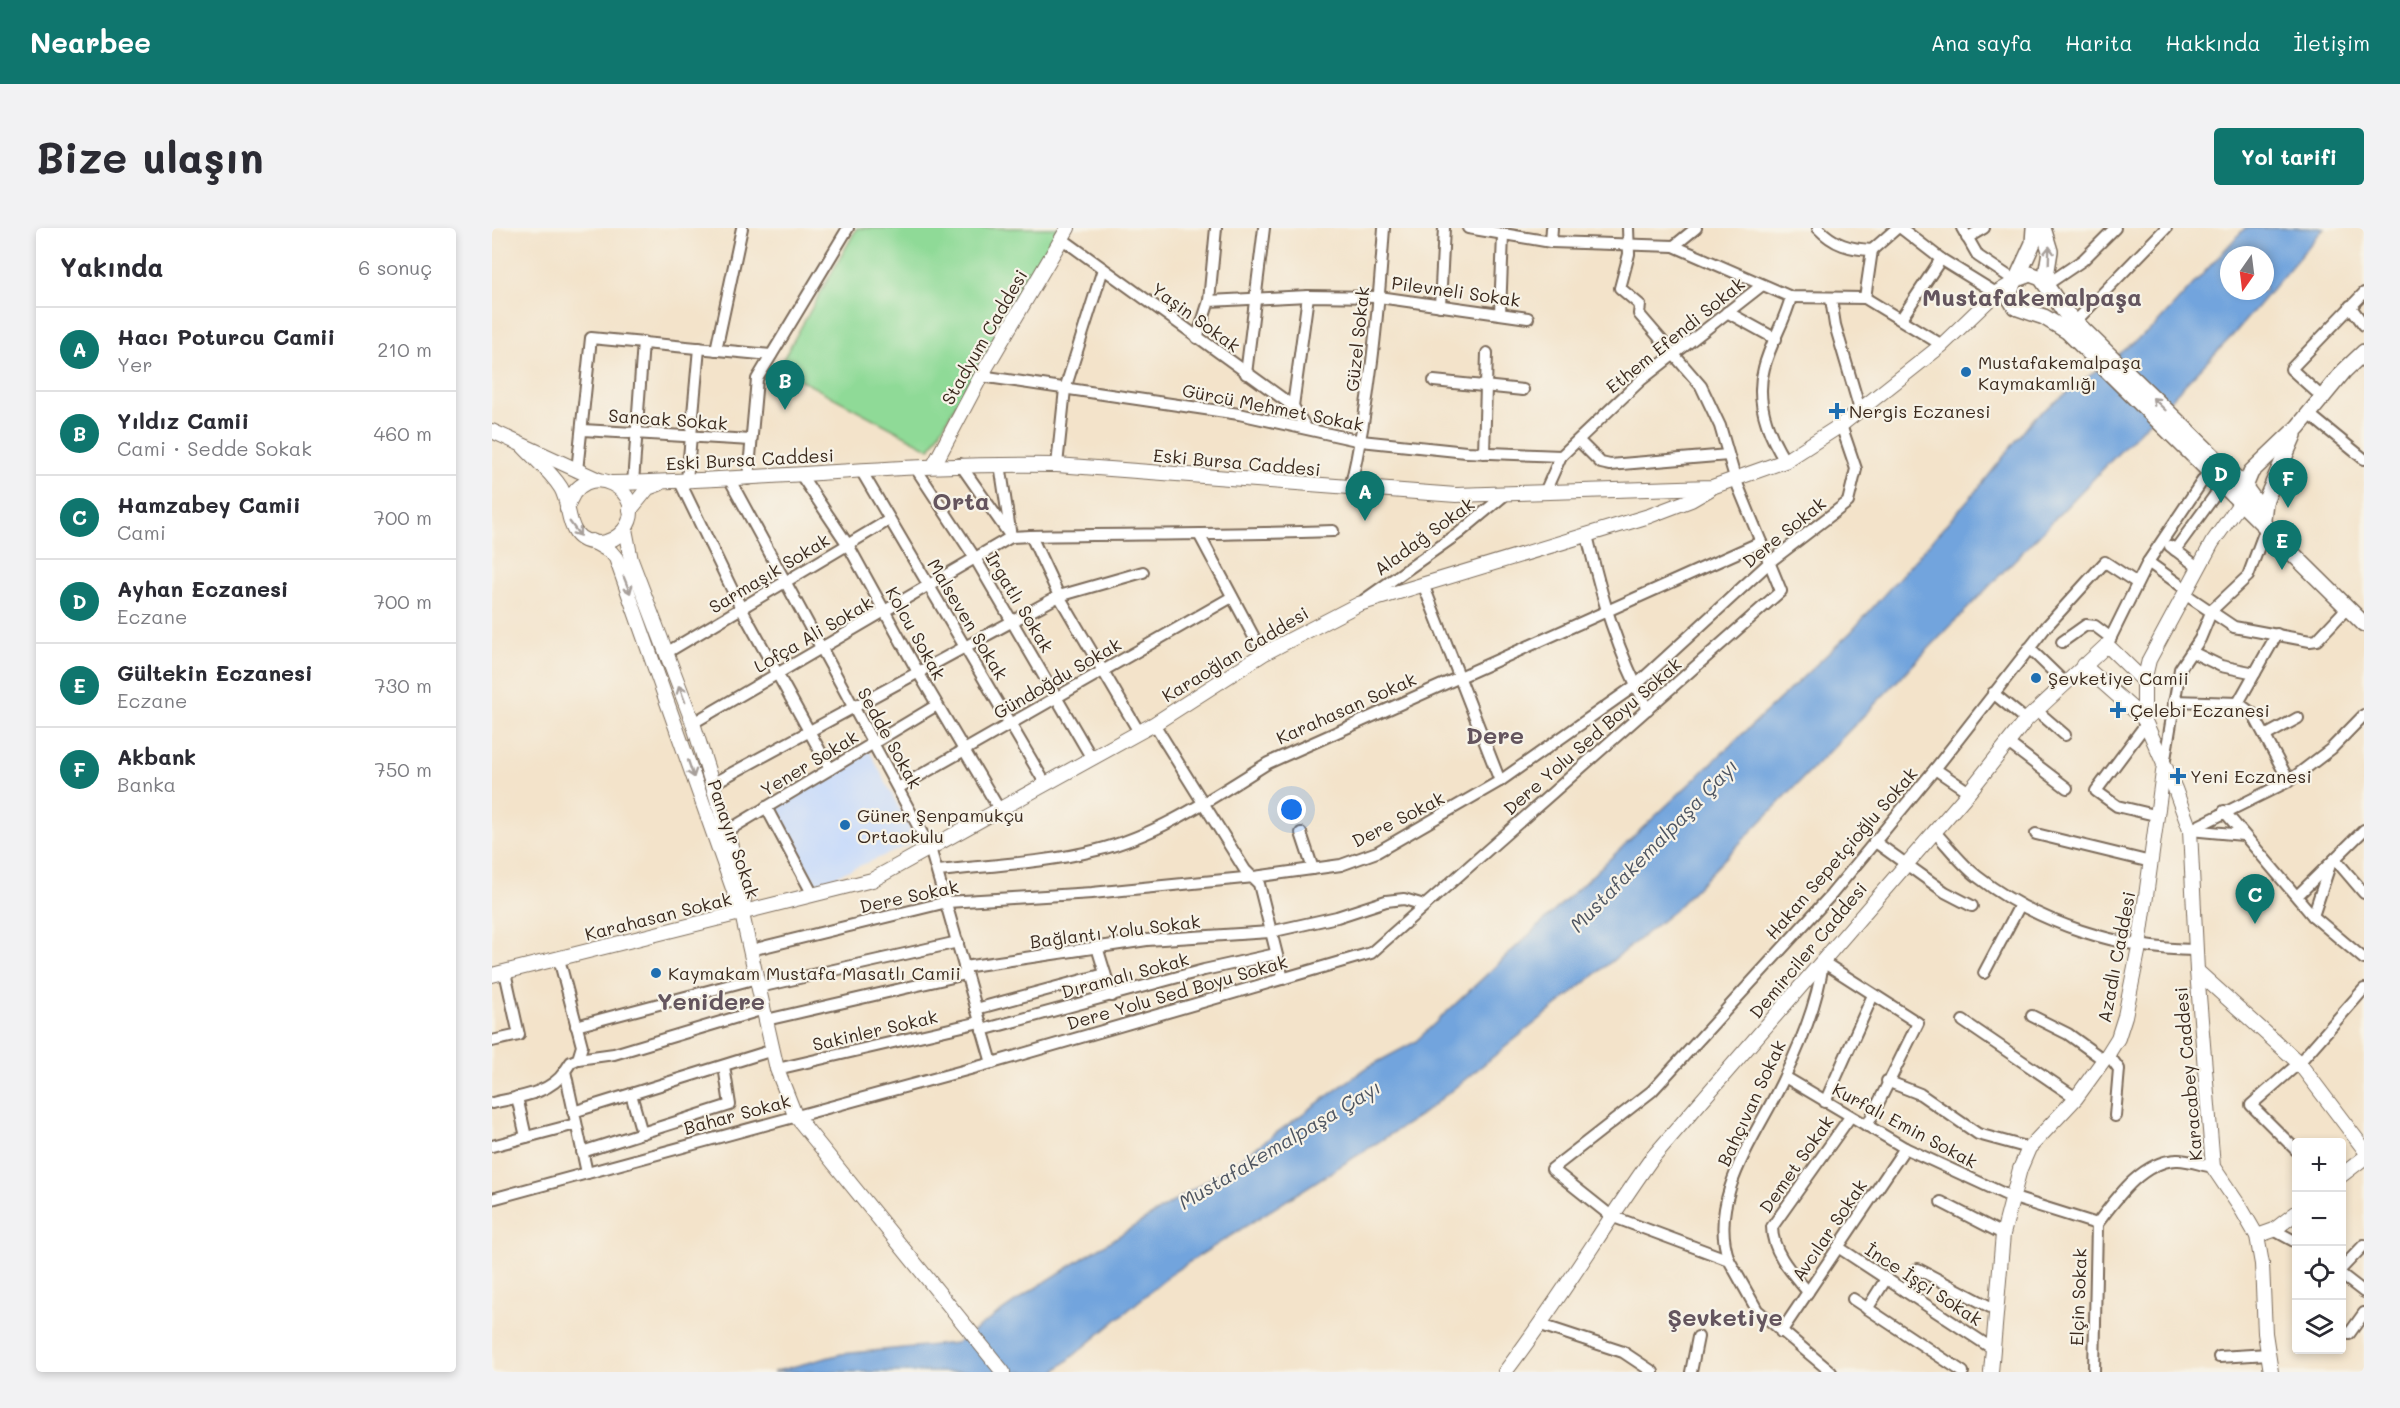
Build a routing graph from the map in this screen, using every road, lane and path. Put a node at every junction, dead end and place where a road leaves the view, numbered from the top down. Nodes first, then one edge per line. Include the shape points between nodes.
1 (742, 228) edge
2 (848, 228) edge
3 (1216, 228) edge
4 (1264, 228) edge
5 (1384, 228) edge
6 (1444, 228) edge
7 (1468, 228) edge
8 (1552, 228) edge
9 (1628, 228) edge
10 (1696, 228) edge
11 (1818, 228) edge
12 (1899, 228) edge
13 (1984, 228) edge
14 (2034, 228) edge
15 (2043, 228) edge
16 (2115, 228) edge
17 (2166, 228) edge
18 (1065, 233) edge
19 (1965, 233) edge
20 (1503, 235) junction
21 (1551, 242) junction
22 (1628, 245) junction
23 (1674, 246) junction
24 (1872, 250) junction
25 (1941, 259) junction
26 (1103, 269) junction
27 (2014, 281) junction
28 (2046, 285) junction
29 (1761, 286) junction
30 (1996, 293) junction
31 (2364, 293) edge
32 (1308, 296) junction
33 (1379, 297) junction
34 (1791, 297) junction
35 (1255, 298) junction
36 (1831, 298) junction
37 (1865, 298) junction
38 (1209, 301) junction
39 (1440, 306) junction
40 (2350, 306) junction
41 (1727, 312) junction
42 (2026, 312) junction
43 (1500, 314) junction
44 (1528, 318) dead end
45 (1901, 319) junction
46 (2071, 326) junction
47 (2364, 326) edge
48 (1197, 338) junction
49 (1776, 339) junction
50 (642, 342) junction
51 (1942, 345) junction
52 (699, 348) junction
53 (716, 350) junction
54 (2364, 352) edge
55 (1487, 353) dead end
56 (1674, 353) junction
57 (771, 355) junction
58 (1246, 374) junction
59 (981, 376) junction
60 (1434, 381) dead end
61 (1486, 388) junction
62 (1065, 389) junction
63 (1523, 390) dead end
64 (2322, 397) junction
65 (1293, 406) junction
66 (1860, 410) junction
67 (2309, 414) junction
68 (1841, 425) junction
69 (1305, 426) junction
70 (2298, 427) junction
71 (583, 430) junction
72 (492, 431) edge
73 (637, 433) junction
74 (691, 437) junction
75 (751, 440) junction
76 (1361, 441) junction
77 (1579, 441) junction
78 (524, 446) junction
79 (2196, 449) junction
80 (1484, 453) junction
81 (1728, 455) junction
82 (1561, 456) junction
83 (2364, 459) edge
84 (1785, 461) junction
85 (960, 464) junction
86 (1000, 464) junction
87 (934, 465) junction
88 (1057, 465) junction
89 (915, 467) junction
90 (577, 471) junction
91 (2209, 471) junction
92 (862, 472) junction
93 (801, 475) junction
94 (748, 478) junction
95 (730, 480) junction
96 (678, 481) junction
97 (1736, 481) junction
98 (606, 482) junction
99 (633, 483) junction
100 (2223, 484) junction
101 (2244, 486) junction
102 (2271, 487) junction
103 (1712, 488) junction
104 (1350, 489) junction
105 (1545, 492) junction
106 (1507, 493) junction
107 (2248, 501) junction
108 (567, 508) junction
109 (630, 510) junction
110 (889, 520) junction
111 (2265, 523) junction
112 (625, 529) junction
113 (1333, 531) dead end
114 (1587, 535) junction
115 (1030, 536) junction
116 (1200, 536) junction
117 (1011, 537) junction
118 (2163, 540) junction
119 (592, 542) junction
120 (1761, 542) junction
121 (848, 545) junction
122 (2175, 550) junction
123 (975, 558) junction
124 (1770, 561) junction
125 (2148, 562) junction
126 (2199, 568) junction
127 (1143, 572) dead end
128 (786, 583) junction
129 (2137, 583) junction
130 (1423, 584) junction
131 (928, 585) junction
132 (2186, 592) junction
133 (1059, 596) junction
134 (1232, 597) junction
135 (1359, 604) junction
136 (2348, 607) junction
137 (741, 608) junction
138 (2212, 610) junction
139 (886, 611) junction
140 (1606, 612) junction
141 (1011, 621) junction
142 (2364, 624) edge
143 (2277, 634) junction
144 (2109, 641) junction
145 (2062, 642) dead end
146 (966, 646) junction
147 (822, 648) junction
148 (2029, 648) junction
149 (2192, 652) junction
150 (666, 653) junction
151 (1263, 654) junction
152 (2083, 665) junction
153 (918, 672) junction
154 (1102, 672) junction
155 (2255, 673) junction
156 (777, 674) junction
157 (1461, 677) junction
158 (2144, 681) junction
159 (2064, 682) junction
160 (1636, 685) junction
161 (1993, 693) junction
162 (1058, 697) junction
163 (2174, 700) junction
164 (2238, 703) junction
165 (937, 705) junction
166 (854, 707) junction
167 (1648, 709) junction
168 (2031, 715) junction
169 (2364, 715) edge
170 (2298, 718) dead end
171 (2145, 721) junction
172 (693, 723) junction
173 (1011, 723) junction
174 (1154, 724) junction
175 (810, 732) junction
176 (1139, 732) junction
177 (2065, 735) dead end
178 (2265, 736) junction
179 (2008, 743) junction
180 (874, 744) junction
181 (964, 750) junction
182 (1091, 757) junction
183 (2164, 765) junction
184 (830, 769) junction
185 (1935, 769) junction
186 (1500, 781) junction
187 (2289, 781) junction
188 (1045, 783) junction
189 (712, 784) junction
190 (898, 788) junction
191 (2067, 788) dead end
192 (1969, 792) junction
193 (1203, 803) junction
194 (766, 807) junction
195 (999, 809) junction
196 (2224, 811) junction
197 (2155, 816) junction
198 (2190, 830) junction
199 (2364, 830) edge
200 (727, 831) junction
201 (1934, 831) junction
202 (1301, 833) dead end
203 (2036, 834) dead end
204 (2243, 835) junction
205 (1874, 841) junction
206 (930, 848) junction
207 (2333, 861) junction
208 (2151, 862) junction
209 (1904, 864) junction
210 (1313, 869) junction
211 (938, 871) junction
212 (1254, 878) junction
213 (2364, 893) edge
214 (813, 895) junction
215 (2297, 896) junction
216 (947, 902) junction
217 (1424, 905) junction
218 (2020, 905) junction
219 (1972, 906) dead end
220 (742, 914) junction
221 (2313, 916) junction
222 (1270, 932) junction
223 (957, 942) junction
224 (1097, 947) junction
225 (2139, 947) junction
226 (751, 950) junction
227 (2196, 950) junction
228 (1276, 954) junction
229 (558, 958) junction
230 (2364, 959) edge
231 (1822, 962) junction
232 (965, 971) junction
233 (2197, 971) junction
234 (498, 973) edge
235 (1984, 973) dead end
236 (1105, 974) junction
237 (1283, 979) junction
238 (758, 982) junction
239 (2364, 989) edge
240 (1873, 995) junction
241 (1112, 996) junction
242 (976, 1009) junction
243 (765, 1015) junction
244 (2032, 1016) dead end
245 (1963, 1021) dead end
246 (576, 1026) junction
247 (981, 1026) junction
248 (492, 1041) edge
249 (773, 1050) junction
250 (2106, 1057) junction
251 (578, 1059) junction
252 (992, 1063) junction
253 (2299, 1063) junction
254 (724, 1066) junction
255 (777, 1069) junction
256 (565, 1071) junction
257 (1785, 1077) junction
258 (1887, 1081) junction
259 (631, 1094) junction
260 (517, 1097) junction
261 (2076, 1098) junction
262 (1825, 1102) junction
263 (492, 1103) edge
264 (573, 1112) junction
265 (795, 1115) junction
266 (2115, 1116) dead end
267 (1850, 1117) junction
268 (576, 1124) junction
269 (1867, 1126) junction
270 (642, 1133) junction
271 (526, 1137) junction
272 (492, 1146) edge
273 (2292, 1146) edge
274 (1905, 1148) junction
275 (2029, 1148) junction
276 (2364, 1149) edge
277 (582, 1152) junction
278 (2364, 1158) edge
279 (2213, 1167) junction
280 (2346, 1172) edge
281 (587, 1173) junction
282 (2011, 1197) junction
283 (492, 1199) edge
284 (1941, 1202) dead end
285 (1611, 1216) junction
286 (2292, 1216) edge
287 (2097, 1224) junction
288 (2274, 1230) junction
289 (2003, 1234) junction
290 (2257, 1236) junction
291 (2292, 1240) edge
292 (2364, 1245) edge
293 (1838, 1247) junction
294 (1729, 1260) junction
295 (2346, 1264) edge
296 (2346, 1278) edge
297 (1886, 1279) junction
298 (1905, 1291) junction
299 (1808, 1292) junction
300 (2364, 1292) edge
301 (1852, 1299) dead end
302 (1867, 1309) junction
303 (1996, 1310) junction
304 (2364, 1313) edge
305 (1541, 1325) junction
306 (1781, 1332) junction
307 (2349, 1334) dead end
308 (1698, 1337) dead end
309 (1993, 1349) junction
310 (2268, 1354) junction
311 (2219, 1357) dead end
312 (1003, 1372) edge
313 (1505, 1372) edge
314 (1653, 1372) edge
315 (1691, 1372) edge
316 (1831, 1372) edge
317 (1963, 1372) edge
318 (1991, 1372) edge
319 (2094, 1372) edge
320 (2271, 1372) edge

1 - 53 street
2 - 57 street
3 - 38 street
4 - 35 street
5 - 33 street, Güzel Sokak
6 - 39 street
7 - 20 street
8 - 21 street
9 - 22 street
10 - 23 street
11 - 24 street via 1850,249
12 - 24 street
12 - 25 street
13 - 19 street
14 - 27 main road via 2033,243
28 -> 15 main road via 2050,251
16 - 28 street via 2083,260
17 - 46 street
18 - 26 street, Yaşin Sokak
18 - 59 street, Stadyum Caddesi
19 - 27 street via 1978,256
20 - 21 street
20 - 43 street
21 - 22 street
22 - 23 street
22 - 56 street via 1620,288 1640,305 1640,314
23 - 29 street
24 - 37 street
25 - 30 street
25 - 45 street
26 - 48 street, Yaşin Sokak
26 - 62 street
27 - 28 main road via 2030,274
27 - 30 street, Eski Bursa Caddesi
27 - 42 main road via 2012,303
28 - 42 main road via 2043,305
28 - 46 main road
29 - 34 street
29 - 41 street, Ethem Efendi Sokak
30 - 51 street, Eski Bursa Caddesi
31 - 40 street
32 - 33 street, Pilevneli Sokak
32 - 35 street, Pilevneli Sokak
32 - 65 street
33 - 39 street, Pilevneli Sokak
33 - 76 street, Güzel Sokak
34 - 36 street
34 - 49 street
35 - 38 street, Pilevneli Sokak
35 - 58 street
36 - 37 street
36 - 66 street
37 - 45 street
38 - 48 street
39 - 43 street, Pilevneli Sokak
40 - 47 street
40 - 64 street via 2291,369
41 - 49 street
41 - 56 street, Ethem Efendi Sokak
42 - 46 main road
43 - 44 street, Pilevneli Sokak
45 - 51 street
46 - 79 main road
48 - 58 street, Yaşin Sokak
49 - 84 street via 1763,369 1762,401 1768,436
50 - 52 street
50 - 71 street via 591,338
50 - 73 street
51 - 66 street, Eski Bursa Caddesi
52 - 53 street
52 - 74 street
53 - 57 street
54 - 64 main road
55 - 61 street
56 - 77 street, Ethem Efendi Sokak
56 - 81 street via 1701,386 1720,426
57 - 75 street via 757,379
58 - 65 street, Yaşin Sokak
59 - 62 street, Gürcü Mehmet Sokak
59 - 87 street, Stadyum Caddesi
60 - 61 street
61 - 63 street
61 - 80 street
62 - 69 street, Gürcü Mehmet Sokak
62 - 88 street
64 - 67 main road
65 - 69 street, Yaşin Sokak
66 - 68 street, Eski Bursa Caddesi
67 - 70 main road
67 - 83 street
68 - 84 street, Eski Bursa Caddesi
68 - 124 street, Dere Sokak via 1856,469 1848,502
69 - 76 street, Gürcü Mehmet Sokak
70 - 101 main road via 2251,472
70 - 102 main road
71 - 73 street, Sancak Sokak
71 - 90 street
72 - 78 street, Eski Bursa Caddesi
73 - 74 street, Sancak Sokak
73 - 99 street
74 - 75 street, Sancak Sokak
74 - 96 street
75 - 94 street
76 - 80 street, Gürcü Mehmet Sokak
76 - 104 street, Güzel Sokak
77 - 81 street via 1601,463 1610,465
77 - 82 street, Ethem Efendi Sokak
78 - 90 street, Eski Bursa Caddesi
78 - 108 street via 558,484
79 - 91 main road
79 - 101 main road
80 - 82 street, Gürcü Mehmet Sokak
81 - 97 street
82 - 105 street, Ethem Efendi Sokak
84 - 97 street, Eski Bursa Caddesi
85 - 86 street, Eski Bursa Caddesi
85 - 87 street, Eski Bursa Caddesi
85 - 117 street
86 - 88 street, Eski Bursa Caddesi
86 - 117 street
87 - 89 street, Eski Bursa Caddesi
88 - 104 street, Eski Bursa Caddesi
89 - 92 street, Eski Bursa Caddesi
89 - 123 street, Irgatlı Sokak
90 - 98 street, Eski Bursa Caddesi
91 - 100 main road
91 - 118 street, Demirciler Caddesi
92 - 93 street, Eski Bursa Caddesi
92 - 110 street, Malseven Sokak
93 - 94 street, Eski Bursa Caddesi
93 - 121 street, Kolcu Sokak
94 - 95 street, Eski Bursa Caddesi
95 - 96 street, Eski Bursa Caddesi
95 - 128 street, Sedde Sokak
96 - 99 street, Eski Bursa Caddesi
96 - 109 street via 648,488
96 - 137 street
97 - 103 street, Eski Bursa Caddesi
97 - 120 street
98 - 99 street, Eski Bursa Caddesi
98 - 108 street via 585,483 576,489
98 - 109 street via 623,491
100 - 107 main road
100 - 122 street
101 - 107 main road
102 - 107 main road
102 - 111 main road via 2265,502
103 - 105 street, Eski Bursa Caddesi
103 - 114 street, Karaoğlan Caddesi via 1691,500
104 - 106 street, Eski Bursa Caddesi via 1456,495
105 - 106 street, Eski Bursa Caddesi
106 - 135 street, Aladağ Sokak via 1459,534
107 - 111 main road
107 - 126 street via 2212,543
108 -> 119 street via 573,529
109 - 112 street
110 - 121 street, Sarmaşık Sokak
110 - 131 street, Malseven Sokak
111 - 136 main road
111 - 138 street via 2248,576
112 - 119 street via 609,541
112 - 150 street, Panayır Sokak via 631,560
113 - 116 street
114 - 130 street, Karaoğlan Caddesi
114 - 140 street
115 - 116 street
115 - 117 street
115 - 133 street
116 - 134 street
117 - 123 street, Lofça Ali Sokak
118 - 122 street
118 - 125 street, Demirciler Caddesi
119 -> 220 street, Panayır Sokak via 616,558
120 - 124 street
120 - 140 street, Karahasan Sokak
121 - 128 street, Sarmaşık Sokak
121 - 139 street, Kolcu Sokak
122 - 126 street
123 - 131 street, Lofça Ali Sokak
123 - 141 street, Irgatlı Sokak
124 - 160 street, Dere Sokak
124 - 167 street, Dere Yolu Sed Boyu Sokak via 1781,591
125 - 129 street, Demirciler Caddesi
125 - 132 street
126 - 132 street
127 - 133 street
128 - 137 street, Sarmaşık Sokak
128 - 147 street, Sedde Sokak
129 - 144 street, Demirciler Caddesi
129 - 148 street, Hakan Sepetçioğlu Sokak via 2105,562
130 - 135 street, Karaoğlan Caddesi
130 - 157 street
131 - 139 street, Lofça Ali Sokak
131 - 146 street, Malseven Sokak
132 - 138 street
132 - 158 street via 2149,660
133 - 141 street
133 - 154 street
134 - 151 street
134 - 154 street, Gündoğdu Sokak
135 - 151 street, Karaoğlan Caddesi
136 - 142 main road
136 - 143 street via 2317,640
137 - 150 street, Sarmaşık Sokak
137 - 156 street
138 - 143 street via 2234,627
138 - 149 street
139 - 147 street, Lofça Ali Sokak
139 - 153 street, Kolcu Sokak
140 - 157 street, Karahasan Sokak
140 - 160 street
141 - 146 street
141 - 162 street, Irgatlı Sokak
143 - 155 street
144 - 145 street via 2095,626 2086,625
144 - 152 street, Demirciler Caddesi
144 - 158 street
146 - 153 street
146 - 173 street, Malseven Sokak
147 - 156 street, Lofça Ali Sokak
147 - 166 street, Sedde Sokak
148 - 159 street
148 - 161 street, Hakan Sepetçioğlu Sokak
149 - 155 street via 2221,666
149 - 163 street via 2180,669
172 -> 150 street, Panayır Sokak
151 - 174 street, Karaoğlan Caddesi
152 - 159 street, Demirciler Caddesi
152 - 171 street
153 - 165 street, Kolcu Sokak
153 - 166 street
154 - 162 street, Gündoğdu Sokak
154 - 176 street
155 - 164 street
156 - 172 street, Lofça Ali Sokak
156 - 175 street
157 - 186 street
157 - 193 street, Karahasan Sokak via 1268,763
158 - 171 street
159 - 168 street, Demirciler Caddesi
160 - 167 street
160 - 186 street, Dere Sokak
161 - 168 street
161 - 185 street, Hakan Sepetçioğlu Sokak
162 - 173 street, Gündoğdu Sokak
162 - 182 street, Irgatlı Sokak
163 - 164 street
163 - 183 street
164 - 178 street via 2253,714
165 - 180 street, Yener Sokak
165 - 181 street, Kolcu Sokak
166 - 175 street
166 - 180 street, Sedde Sokak
167 - 217 street, Dere Yolu Sed Boyu Sokak
168 - 177 street
168 - 179 street, Demirciler Caddesi
169 - 187 street via 2331,749
170 - 178 street
171 - 183 street, Karacabey Caddesi
171 - 197 street via 2096,791 2117,806
172 - 189 street, Panayır Sokak
173 - 181 street, Gündoğdu Sokak
173 - 188 street, Malseven Sokak
174 - 176 street, Karaoğlan Caddesi
174 - 193 street
175 - 184 street
175 - 189 street
176 - 182 street, Karaoğlan Caddesi
178 - 187 street
179 - 191 street
179 - 192 street, Demirciler Caddesi
180 - 184 street, Yener Sokak
180 - 190 street, Sedde Sokak
181 - 190 street, Gündoğdu Sokak
181 - 195 street, Kolcu Sokak
182 - 188 street, Karaoğlan Caddesi
183 - 197 street, Azadlı Caddesi
183 - 198 street, Karacabey Caddesi
184 - 194 street, Yener Sokak
185 - 192 street
185 - 205 street, Hakan Sepetçioğlu Sokak
186 - 210 street, Dere Sokak via 1377,852 1341,865
187 - 196 street
188 - 195 street, Karaoğlan Caddesi
189 - 200 street, Panayır Sokak
190 - 206 street, Sedde Sokak
192 - 201 street, Demirciler Caddesi
193 - 211 street, Karahasan Sokak via 1134,838 1098,850
193 - 212 street
194 - 200 street, Yener Sokak
194 - 214 street
195 - 206 street, Karaoğlan Caddesi
196 - 198 street
196 - 204 street
197 - 208 street, Azadlı Caddesi
198 - 204 street
198 - 227 street, Karacabey Caddesi
199 - 207 street
200 - 220 street, Panayır Sokak via 744,898
201 - 209 street, Demirciler Caddesi
201 - 218 street via 1977,876
202 - 210 street
203 - 208 street
204 - 215 street
205 - 209 street
205 - 285 street, Hakan Sepetçioğlu Sokak via 1831,895 1652,1091 1552,1169
206 - 211 street, Sedde Sokak
206 - 214 street, Karahasan Sokak via 872,880
207 - 213 street
207 - 215 street
207 - 221 street
208 - 225 street, Azadlı Caddesi
209 - 219 street
209 - 231 street, Demirciler Caddesi
210 - 212 street, Dere Sokak
211 - 216 street, Sedde Sokak
212 - 216 street, Dere Sokak
212 - 222 street via 1259,884
214 - 220 street, Karahasan Sokak
215 - 221 street
216 - 223 street, Sedde Sokak
216 - 226 street, Dere Sokak
217 - 222 street, Dere Yolu Sed Boyu Sokak via 1404,899 1386,901
217 - 237 street, Dere Yolu Sed Boyu Sokak via 1371,954
218 - 225 street via 2067,926
218 - 235 street
220 - 226 street
220 - 229 street, Karahasan Sokak
221 - 230 street
222 - 224 street, Bağlantı Yolu Sokak
222 - 228 street
223 - 232 street, Sedde Sokak
223 - 238 street
224 - 232 street, Bağlantı Yolu Sokak
224 - 236 street
225 - 227 street
225 - 250 street, Azadlı Caddesi via 2125,1016
226 - 238 street
227 - 233 street, Karacabey Caddesi
228 - 237 street
228 - 241 street, Dıramalı Sokak
229 - 234 street, Karahasan Sokak
229 - 246 street
231 - 240 street
231 - 257 street, Bahçıvan Sokak via 1820,985
231 - 285 street, Demirciler Caddesi via 1652,1158
232 - 242 street, Sedde Sokak
232 - 243 street, Bağlantı Yolu Sokak
233 - 253 street
233 - 279 street, Karacabey Caddesi
234 - 248 street via 519,1035
236 - 241 street
236 - 242 street
237 - 252 street, Dere Yolu Sed Boyu Sokak
238 - 243 street
238 - 246 street
239 - 253 street
240 - 258 street via 1918,1023
240 - 262 street
241 - 247 street, Dıramalı Sokak
242 - 247 street, Sedde Sokak
243 - 249 street
243 - 251 street, Bağlantı Yolu Sokak via 614,1054
244 - 250 street
245 - 261 street
246 - 251 street via 582,1046
247 - 252 street, Sedde Sokak
247 - 255 street, Sakinler Sokak
249 - 254 street
249 - 255 street
250 - 261 street, Azadlı Caddesi
250 - 266 street via 2120,1069
251 - 256 street
252 - 265 street, Bahar Sokak
253 - 273 street via 2252,1106
253 - 276 street
254 - 259 street
254 - 270 street, Bahar Sokak via 730,1105
255 - 265 street
256 - 260 street via 558,1082
256 - 264 street
257 - 262 street, Kurfalı Emin Sokak
257 - 294 street, Bahçıvan Sokak via 1725,1200 1722,1227
258 - 269 street
258 - 275 street via 1920,1094 1978,1134
259 - 264 street
259 - 270 street
260 - 263 street
260 - 271 street
261 - 275 street, Azadlı Caddesi
262 - 267 street, Kurfalı Emin Sokak
264 - 268 street
265 - 281 street, Bahar Sokak
265 - 312 street
267 - 269 street, Kurfalı Emin Sokak
267 - 299 street, Demet Sokak via 1772,1227 1784,1263
268 - 271 street
268 - 277 street
269 - 274 street, Kurfalı Emin Sokak
270 - 277 street, Bahar Sokak
271 - 272 street
274 - 282 street, Kurfalı Emin Sokak
274 - 293 street, Avcılar Sokak
275 - 282 street, Azadlı Caddesi
277 - 281 street
278 - 280 street
279 - 287 street via 2177,1160 2162,1163 2126,1187
279 - 290 street, Karacabey Caddesi
281 - 283 street, Bahar Sokak
282 - 287 street, Kurfalı Emin Sokak
282 - 289 street, Azadlı Caddesi
284 - 289 street
285 - 294 street
285 - 305 street, Demirciler Caddesi
286 - 288 street
287 - 319 street, Elçin Sokak
288 - 290 street
288 - 291 street
289 - 303 street, Azadlı Caddesi
290 - 310 street, Karacabey Caddesi
292 - 295 street
293 - 297 street, İnce İşçi Sokak
293 - 299 street, Avcılar Sokak
294 - 306 street, Bahçıvan Sokak via 1757,1310
296 - 300 street
297 - 298 street, İnce İşçi Sokak
297 - 302 street
298 - 303 street via 1918,1269
298 - 309 street, İnce İşçi Sokak
299 - 306 street, Avcılar Sokak
301 - 302 street
302 - 317 street
303 - 309 street, Azadlı Caddesi
304 - 307 street
305 - 313 street, Demirciler Caddesi
305 - 314 street via 1623,1352
306 - 316 street, Bahçıvan Sokak
308 - 315 street
309 - 318 street, Azadlı Caddesi
310 - 311 street
310 - 320 street, Karacabey Caddesi

